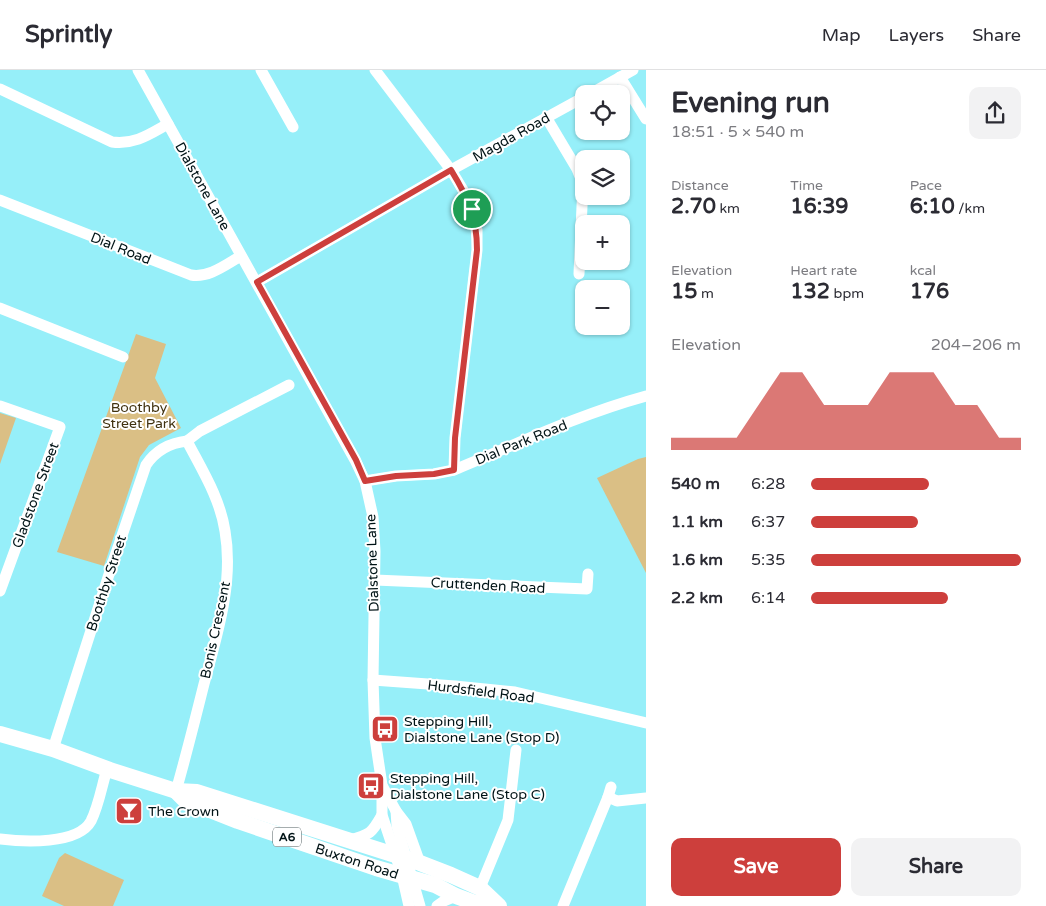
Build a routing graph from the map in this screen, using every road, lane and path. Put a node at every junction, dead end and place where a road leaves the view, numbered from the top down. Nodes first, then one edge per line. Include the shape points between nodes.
1 (140, 70) edge
2 (261, 70) edge
3 (375, 70) edge
4 (633, 70) edge
5 (620, 77) junction
6 (606, 85) edge
7 (0, 89) edge
8 (575, 102) edge
9 (546, 117) junction
10 (646, 119) edge
11 (168, 124) junction
12 (293, 127) dead end
13 (451, 170) junction
14 (0, 200) edge
15 (241, 256) junction
16 (579, 274) dead end
17 (257, 282) junction
18 (0, 308) edge
19 (123, 357) dead end
20 (289, 386) dead end
21 (646, 396) edge
22 (0, 406) edge
23 (187, 441) junction
24 (454, 470) junction
25 (365, 481) junction
26 (588, 574) dead end
27 (374, 580) junction
28 (0, 591) edge
29 (374, 680) junction
30 (646, 723) edge
31 (0, 734) edge
32 (53, 749) junction
33 (516, 750) dead end
34 (107, 769) junction
35 (382, 785) junction
36 (176, 791) junction
37 (646, 798) edge
38 (382, 815) junction
39 (0, 839) edge
40 (349, 840) junction
41 (408, 859) junction
42 (407, 877) junction
43 (480, 888) junction
44 (456, 896) junction
45 (409, 906) edge
46 (420, 906) edge
47 (437, 906) edge
48 (483, 906) edge
49 (499, 906) edge
50 (563, 906) edge

1 - 11 street, Dialstone Lane
2 - 12 street
3 - 13 street
4 - 5 street
5 - 6 street
5 - 10 street
7 - 11 street via 112,142 134,142
8 - 9 street, Magda Road
9 - 13 street, Magda Road
9 - 16 street via 583,184
11 - 15 street, Dialstone Lane
13 - 17 street, Magda Road
13 - 24 street via 472,209 477,230
14 - 15 street, Dial Road via 191,275 207,275
15 - 17 street, Dialstone Lane
17 - 25 street, Dialstone Lane
18 - 19 street
20 - 23 street via 200,431
21 - 24 street, Dial Park Road via 578,419
22 - 28 street, Gladstone Street via 60,426
23 - 32 street, Boothby Street via 159,450 146,465
23 - 36 street, Bonis Crescent via 214,493 225,531 228,562 225,595 214,645
24 - 25 street, Dial Park Road
25 - 27 street, Dialstone Lane via 373,517
26 - 27 street, Cruttenden Road via 587,589
27 - 29 street, Dialstone Lane
29 - 30 street, Hurdsfield Road via 515,692
29 - 35 street, Dialstone Lane via 375,738
31 - 32 highway, Buxton Road / A6
32 - 34 highway, Buxton Road / A6
33 - 43 street via 508,820
34 - 36 highway, Buxton Road / A6
34 - 39 street via 90,822 80,832 45,840
35 - 38 street, Dialstone Lane
35 - 41 street, Dialstone Lane via 396,810
36 - 40 highway, Buxton Road / A6 via 197,792
36 - 42 highway, Buxton Road / A6 via 185,800 238,821
37 - 50 street via 618,801 609,792
38 - 40 street via 374,830
38 - 41 street, Dialstone Lane
40 - 41 highway, Buxton Road / A6
41 - 42 street
41 - 43 highway, Buxton Road / A6
42 - 44 highway, Buxton Road / A6 via 435,885
42 - 45 street
42 - 46 street
43 - 49 highway, Buxton Road / A6
44 - 47 street
44 - 48 highway, Buxton Road / A6

